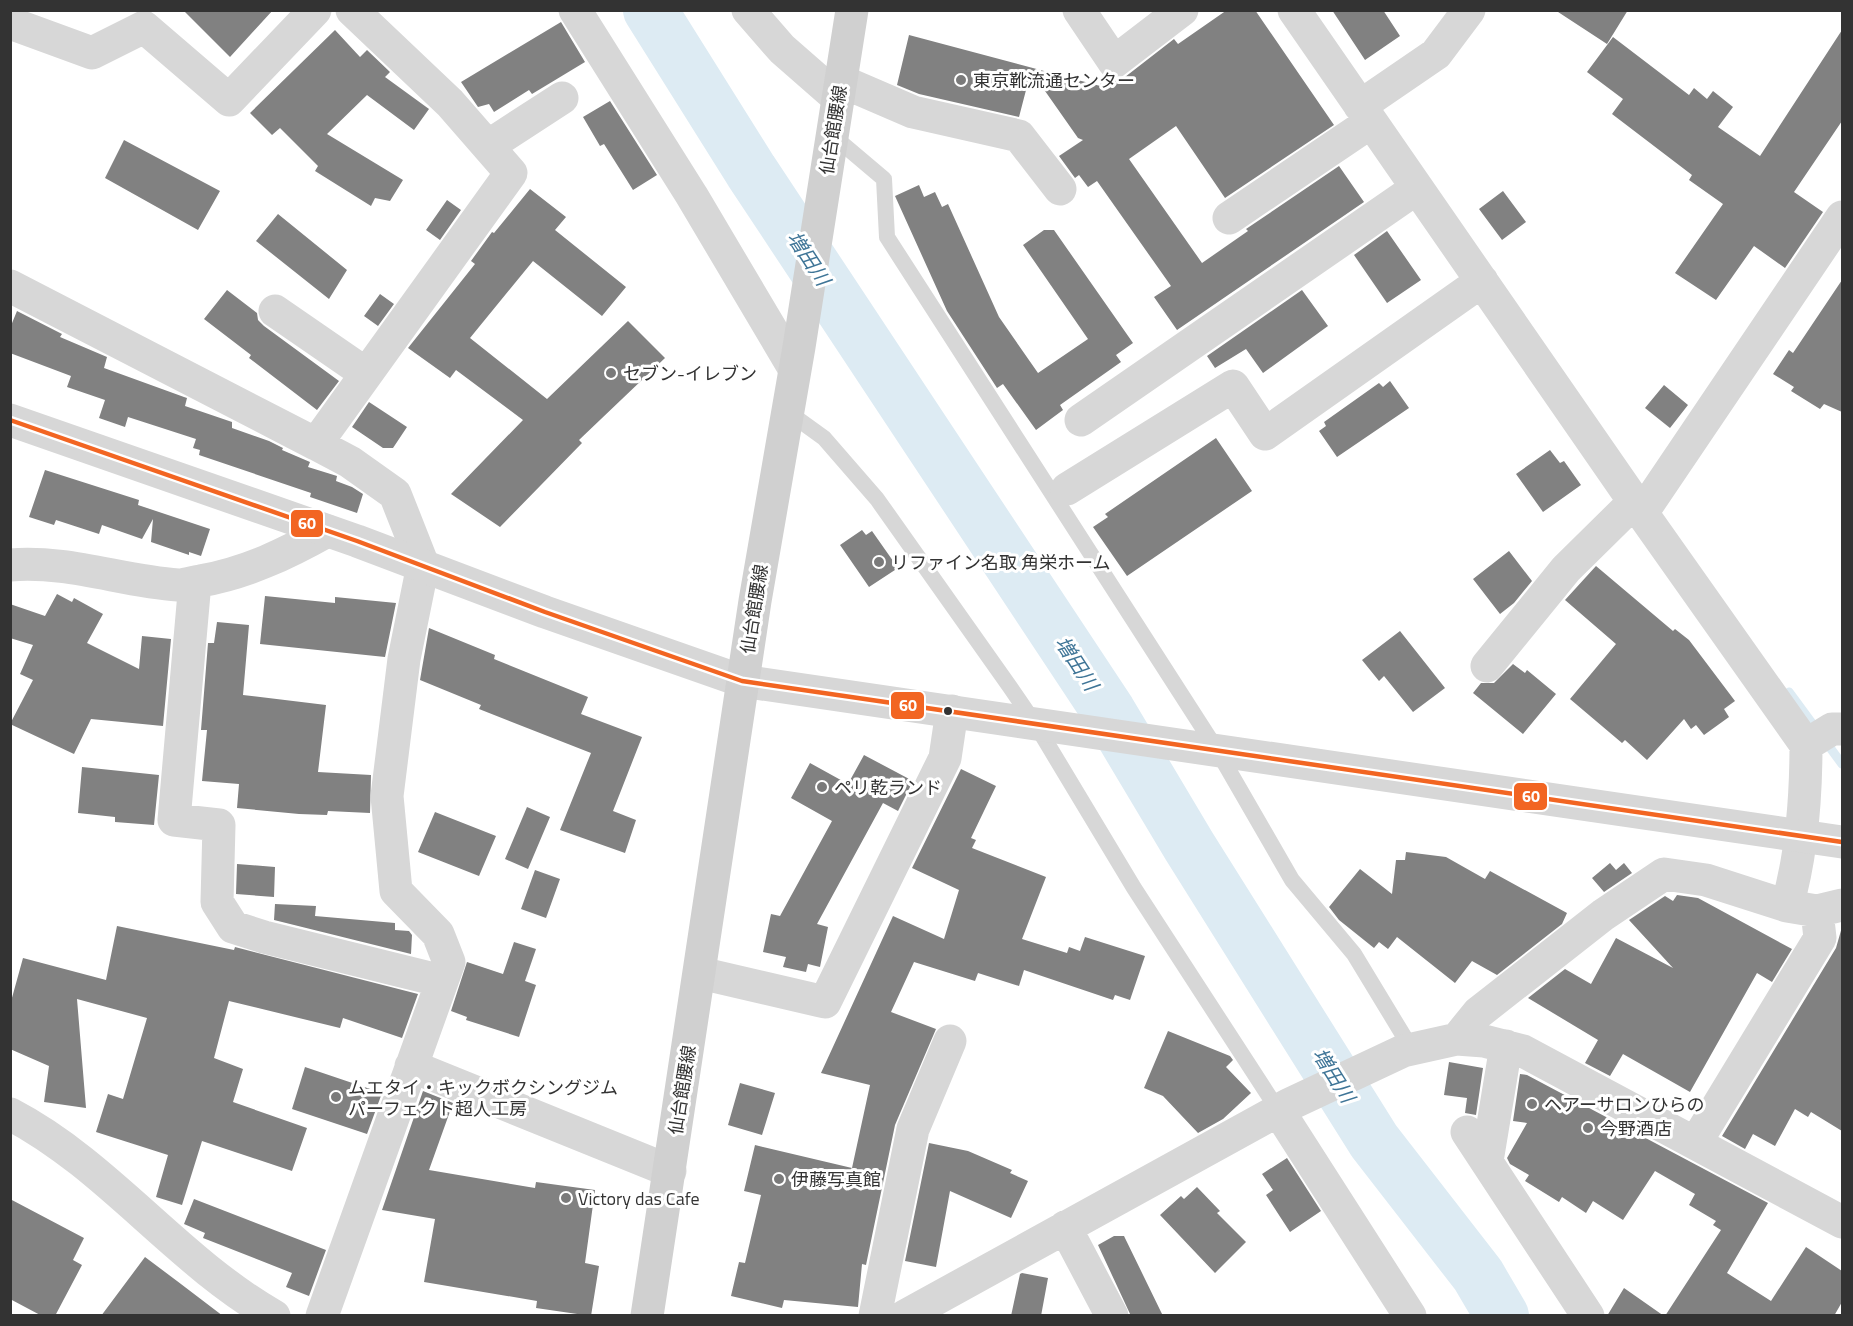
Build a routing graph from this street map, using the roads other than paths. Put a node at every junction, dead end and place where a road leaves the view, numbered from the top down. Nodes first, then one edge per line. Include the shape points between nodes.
1 (315, 10) edge
2 (352, 10) edge
3 (575, 10) edge
4 (748, 10) edge
5 (852, 10) edge
6 (1078, 10) edge
7 (1182, 10) edge
8 (1294, 10) edge
9 (1469, 10) edge
10 (10, 23) edge
11 (839, 90) junction
12 (562, 98) dead end
13 (1366, 114) junction
14 (830, 144) junction
15 (488, 146) junction
16 (1417, 188) junction
17 (1060, 189) dead end
18 (1229, 218) dead end
19 (1842, 218) edge
20 (1482, 281) junction
21 (10, 286) edge
22 (275, 311) dead end
23 (797, 358) junction
24 (365, 373) junction
25 (788, 412) junction
26 (10, 420) edge
27 (1081, 420) dead end
28 (316, 444) junction
29 (1067, 489) dead end
30 (1638, 508) junction
31 (327, 531) junction
32 (423, 565) junction
33 (10, 566) edge
34 (195, 582) junction
35 (1487, 666) dead end
36 (742, 681) junction
37 (952, 711) junction
38 (1043, 726) junction
39 (1823, 736) edge
40 (1211, 749) junction
41 (1800, 836) junction
42 (1842, 842) edge
43 (1816, 908) edge
44 (700, 973) junction
45 (442, 981) junction
46 (1457, 1039) junction
47 (950, 1041) dead end
48 (1506, 1046) junction
49 (1407, 1050) junction
50 (411, 1066) junction
51 (1283, 1108) junction
52 (10, 1114) edge
53 (1467, 1132) dead end
54 (1696, 1142) junction
55 (1487, 1161) junction
56 (670, 1171) junction
57 (1842, 1222) edge
58 (1065, 1227) junction
59 (274, 1316) edge
60 (322, 1316) edge
61 (647, 1316) edge
62 (875, 1316) edge
63 (905, 1316) edge
64 (1112, 1316) edge
65 (1410, 1316) edge
66 (1588, 1316) edge

1 - 10 street via 229,100 144,27 92,53
2 - 15 street via 450,102
3 - 23 street
4 - 11 street via 782,49
5 - 11 main road, 仙台館腰線
6 - 7 street via 1114,62
8 - 13 street
9 - 13 street via 1436,54
11 - 14 main road, 仙台館腰線
11 - 17 street via 1019,136
12 - 15 street
13 - 16 street
13 - 18 street
14 - 23 main road, 仙台館腰線
14 - 40 lane via 884,179 887,237
15 - 24 street via 511,173
16 - 20 street
16 - 27 street
19 - 30 street
20 - 29 street via 1265,434 1233,386
20 - 30 street
21 - 28 street
22 - 24 street
23 - 25 main road, 仙台館腰線
24 - 28 street
25 - 36 main road, 仙台館腰線
25 - 38 lane via 824,438 877,499
26 - 31 street
28 - 32 street via 395,494
30 - 35 street via 1566,569
30 - 39 street
31 - 32 street
31 - 34 street via 284,555 226,577
32 - 36 street via 567,621
32 - 45 street via 404,660 387,796 396,891 438,934 449,962
33 - 34 street via 97,571 180,585
34 - 45 street via 174,820 219,825 217,902 233,927
36 - 37 street
36 - 44 main road, 仙台館腰線
37 - 38 street
37 - 44 street via 945,758 825,1002
38 - 40 street
38 - 51 lane via 1134,888
39 - 41 street via 1806,788
40 - 41 street
40 - 49 lane via 1293,880 1354,954
41 - 42 street
41 - 43 street via 1796,875
43 - 46 street via 1706,880 1664,874 1603,915 1486,1006
43 - 54 street via 1820,938
44 - 56 main road, 仙台館腰線
45 - 50 street
46 - 48 street
46 - 49 street
47 - 62 street via 913,1129
48 - 54 street via 1523,1051
48 - 55 street
49 - 51 street
50 - 56 street
50 - 60 street
51 - 58 street
51 - 65 street
52 - 59 street via 46,1132 224,1283
53 - 55 street
54 - 57 street
55 - 66 street
56 - 61 main road, 仙台館腰線
58 - 63 street
58 - 64 street

